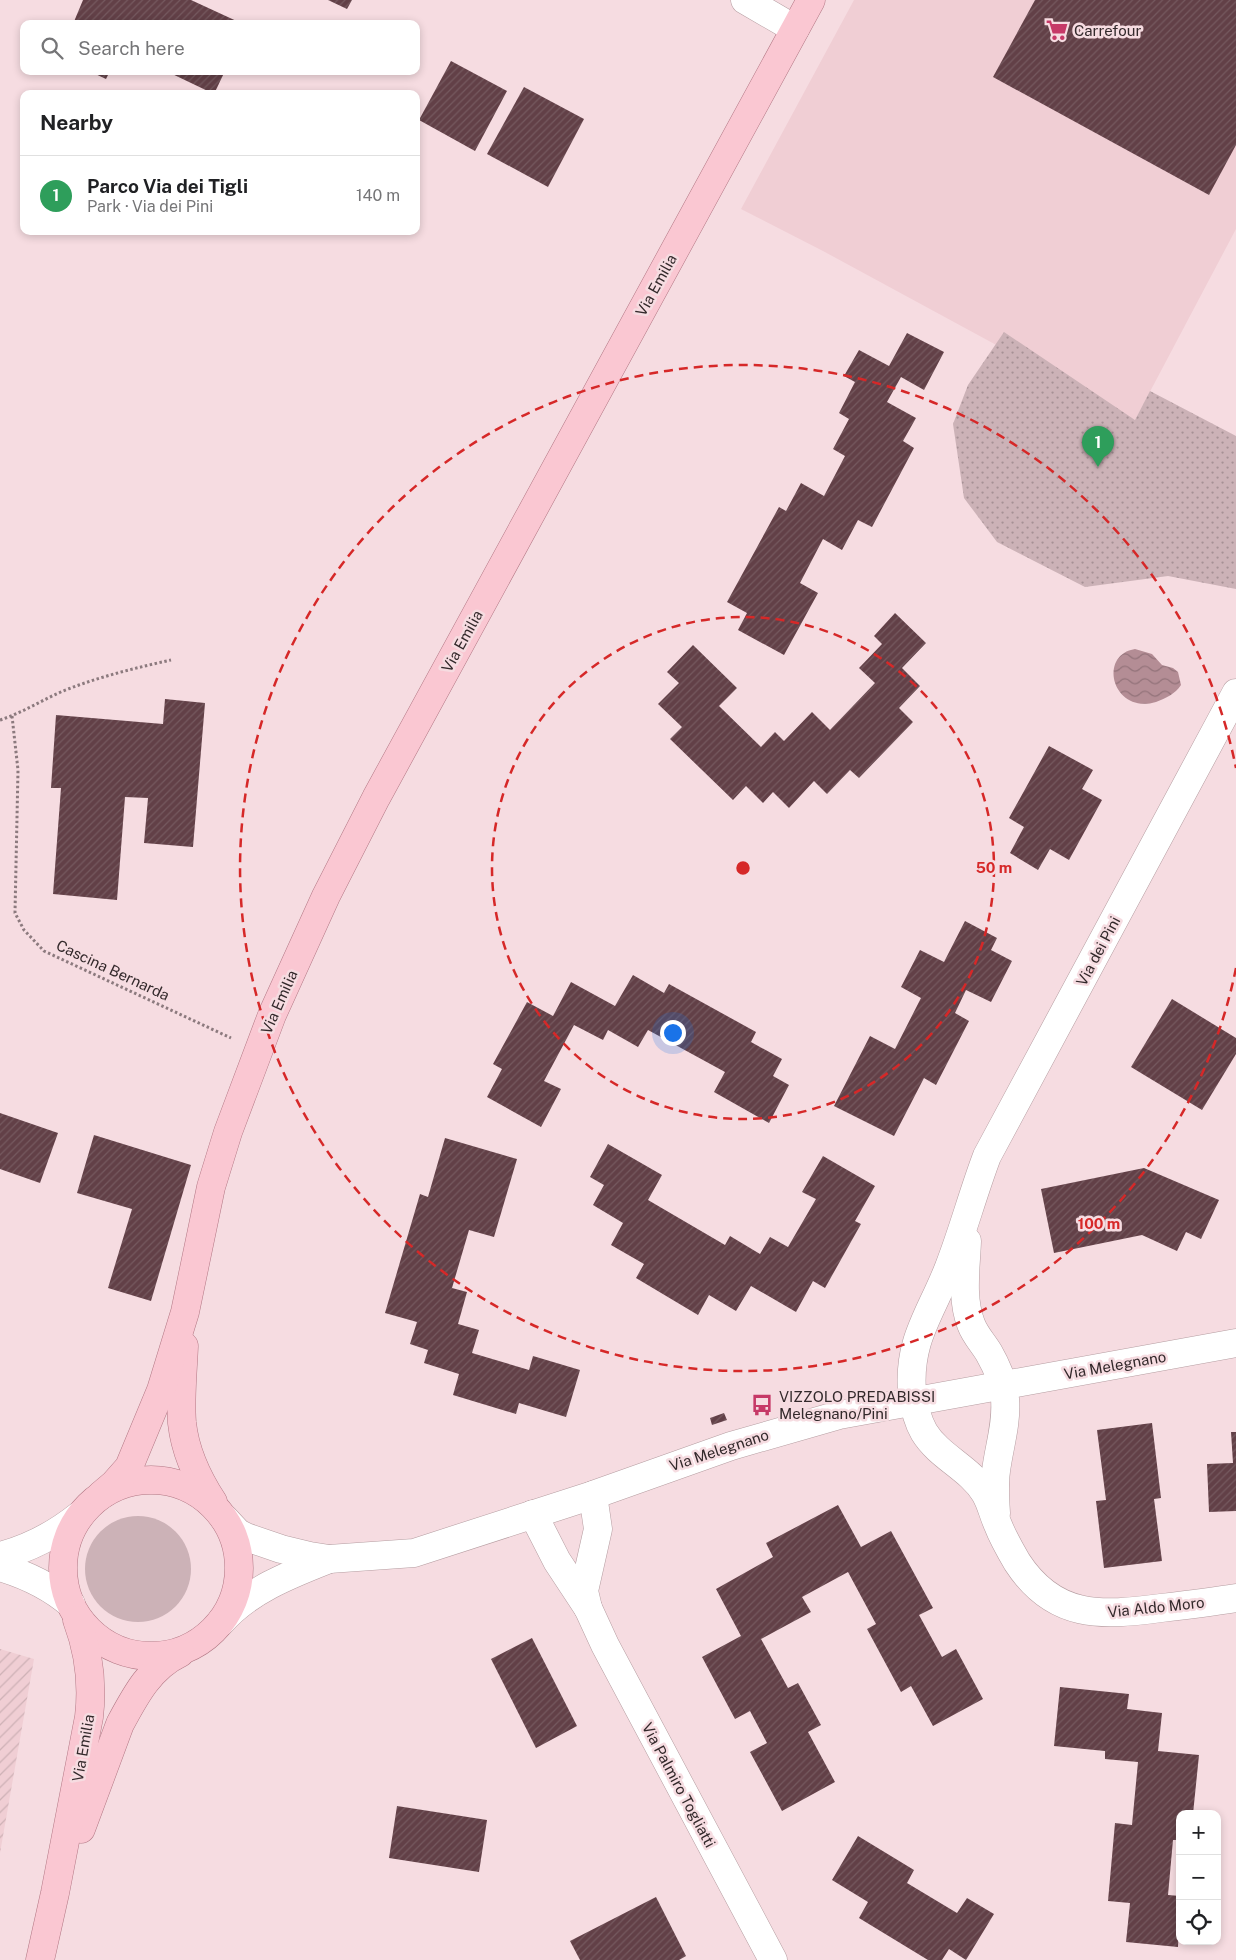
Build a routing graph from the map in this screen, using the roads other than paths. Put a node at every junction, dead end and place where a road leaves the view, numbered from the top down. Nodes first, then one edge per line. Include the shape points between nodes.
1 (746, 0) edge
2 (811, 0) edge
3 (795, 29) junction
4 (1236, 693) edge
5 (969, 1212) junction
6 (185, 1312) junction
7 (1236, 1343) edge
8 (1003, 1384) junction
9 (913, 1400) junction
10 (101, 1495) junction
11 (593, 1495) junction
12 (534, 1514) junction
13 (80, 1515) junction
14 (222, 1516) junction
15 (998, 1525) junction
16 (0, 1556) edge
17 (328, 1559) junction
18 (0, 1568) edge
19 (1236, 1598) edge
20 (71, 1604) junction
21 (588, 1608) junction
22 (221, 1622) junction
23 (186, 1650) junction
24 (56, 1893) junction
25 (40, 1960) edge
26 (773, 1960) edge

1 - 3 street
2 - 3 main road, Via Emilia
3 - 6 main road, Via Emilia via 376,798 326,896 272,1015 211,1187
4 - 5 street, Via dei Pini via 987,1156
5 - 8 street, Via dei Pini via 966,1310
5 - 9 street, Via dei Pini via 949,1268 915,1344 911,1375
6 - 10 main road, Via Emilia via 161,1390 136,1454 122,1476
6 - 14 main road, Via Emilia via 182,1423 196,1471
7 - 8 street, Via Melegnano
8 - 9 street, Via Melegnano
8 - 15 street, Via Aldo Moro via 1005,1413 994,1496
9 - 11 street, Via Melegnano via 786,1429 673,1465
9 - 15 street, Via Aldo Moro via 916,1415 931,1442 964,1469 985,1492
10 - 13 main road
10 - 14 main road via 131,1482 163,1480 198,1493
11 - 12 street, Via Melegnano
11 - 21 street, Via Palmiro Togliatti via 598,1529 584,1591
12 - 17 street, Via Melegnano via 414,1553
12 - 21 street, Via Palmiro Togliatti via 558,1561
13 - 16 street via 42,1542
13 - 20 main road via 69,1536 63,1559 63,1578
14 - 17 street, Via Melegnano via 246,1537 281,1550
14 - 22 main road via 235,1539 240,1566 236,1594
15 - 19 street, Via Aldo Moro via 1018,1563 1033,1582 1050,1597 1072,1608 1120,1614
17 - 22 street, Via Melegnano via 265,1588 236,1607
18 - 20 street via 44,1584
20 - 23 main road via 83,1625 94,1636 121,1651 152,1657
20 - 24 main road, Via Emilia via 89,1663 91,1703
21 - 26 street, Via Palmiro Togliatti
22 - 23 main road via 205,1639
23 - 24 main road, Via Emilia via 153,1671 124,1717
24 - 25 main road, Via Emilia

